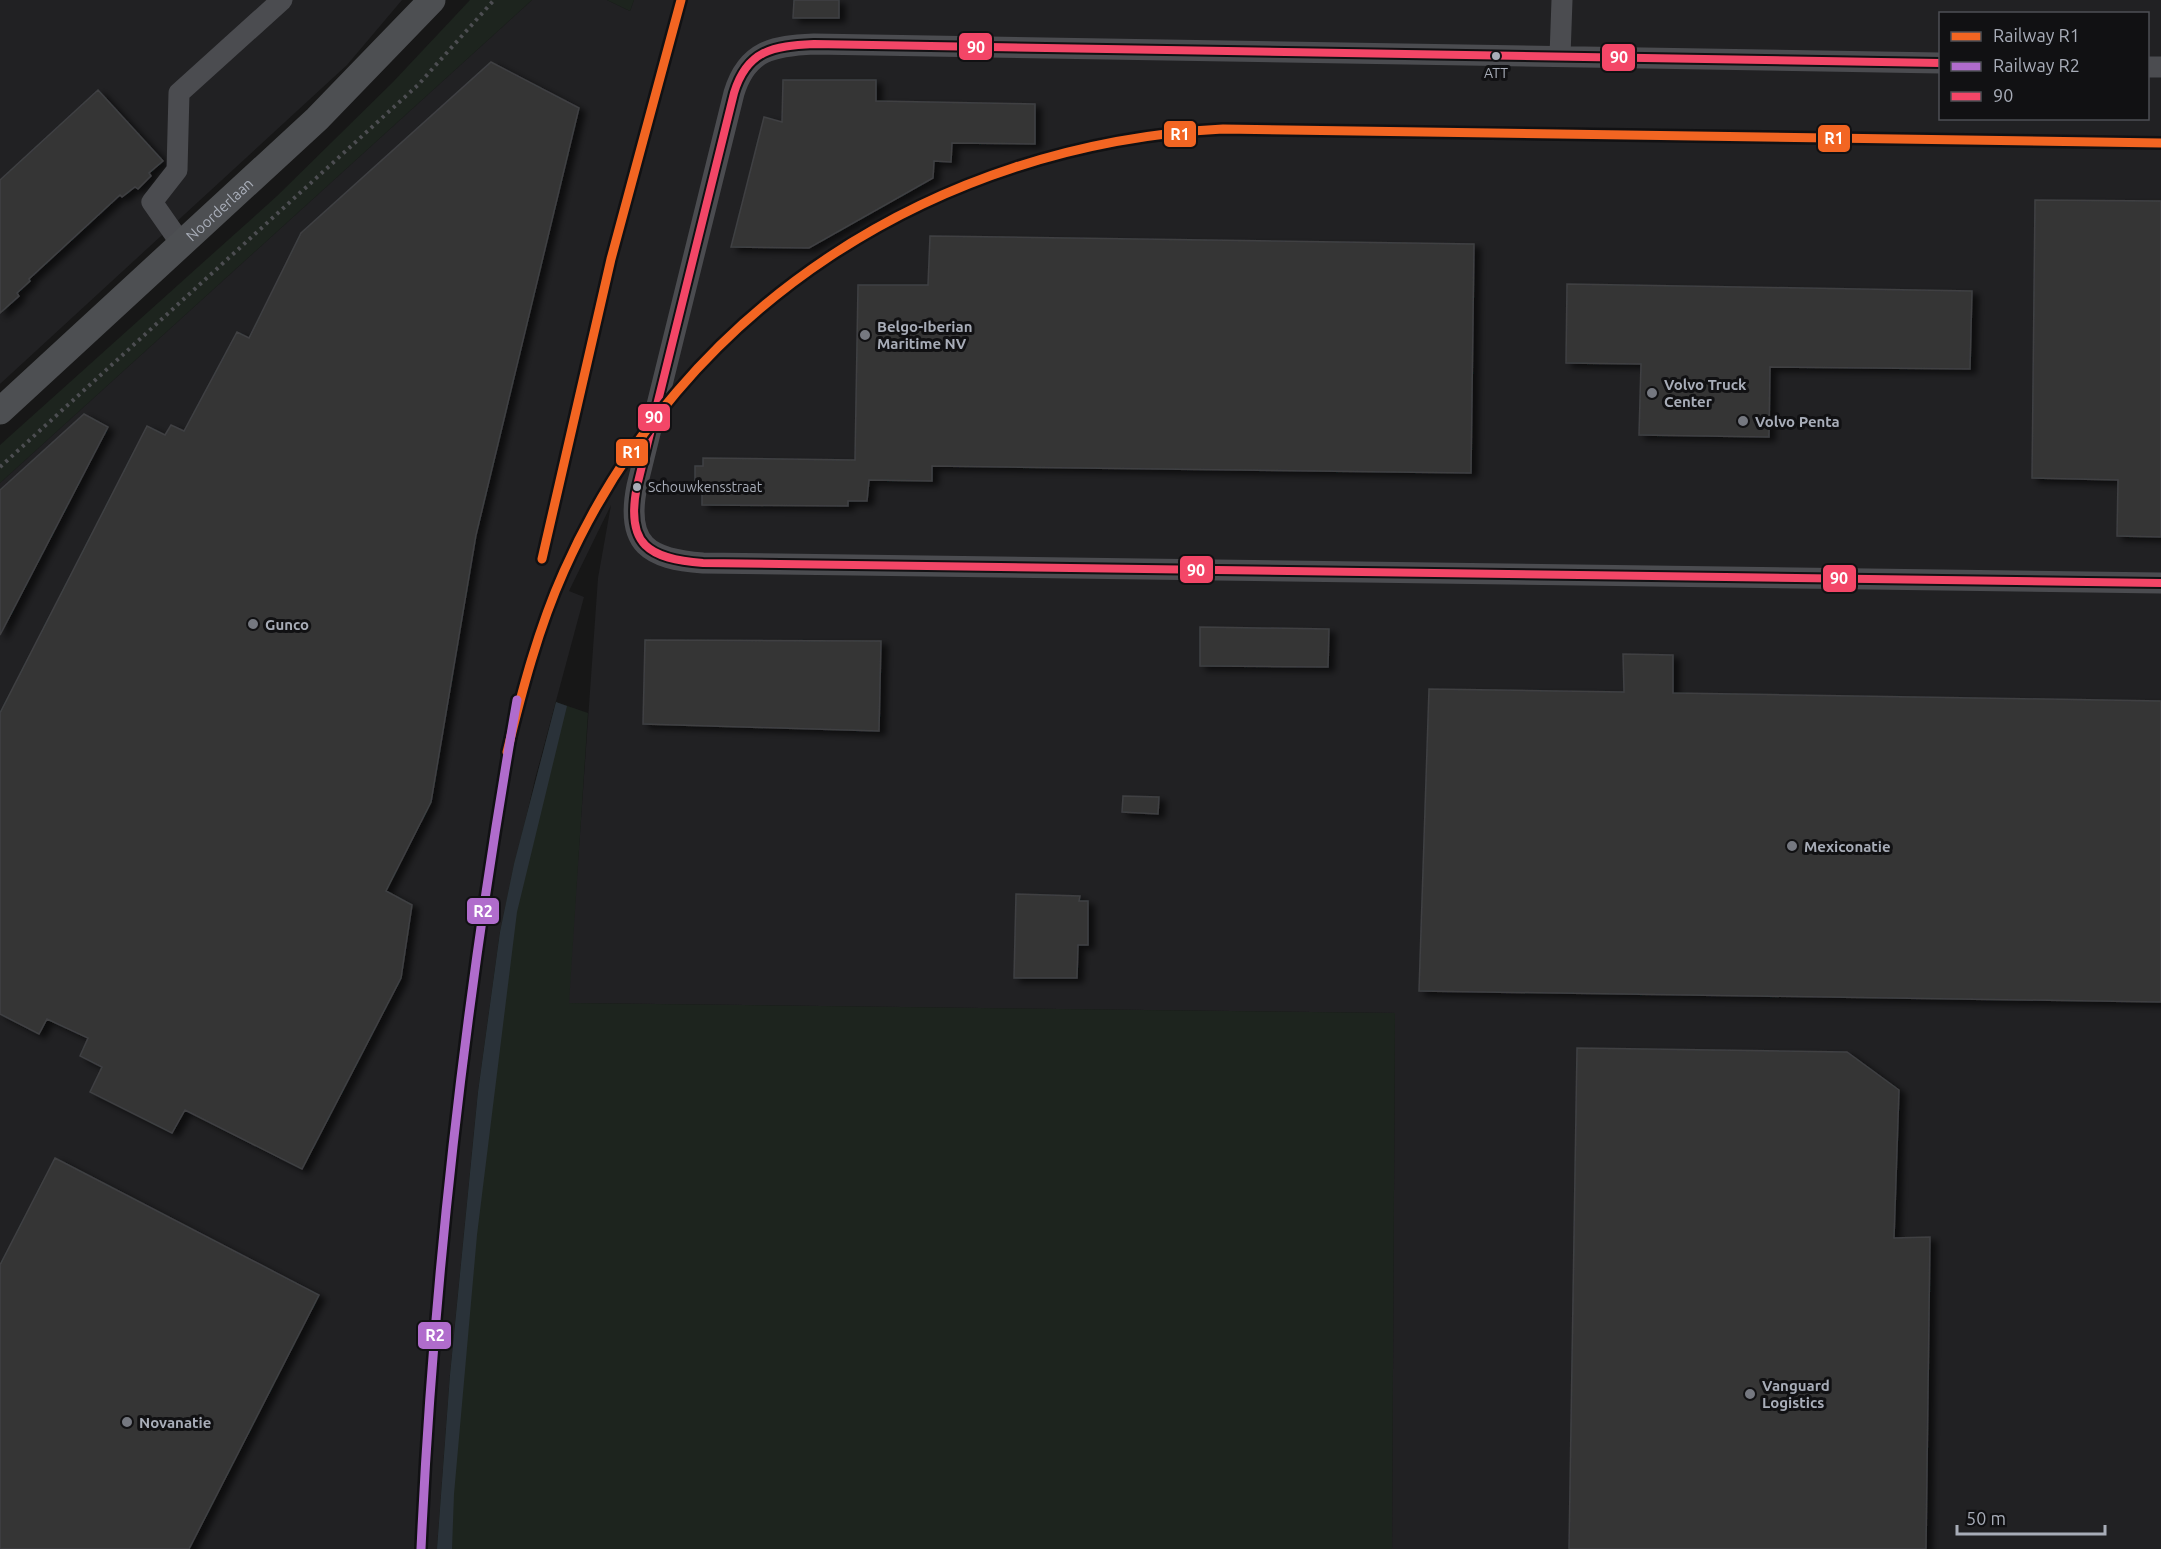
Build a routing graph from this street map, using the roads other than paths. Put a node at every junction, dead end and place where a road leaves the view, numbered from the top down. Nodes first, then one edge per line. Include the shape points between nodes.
1 (282, 0) edge
2 (432, 0) edge
3 (1562, 0) edge
4 (1560, 56) junction
5 (1939, 63) edge
6 (182, 245) junction
7 (0, 411) edge
8 (2161, 583) edge

1 - 6 street via 179,93 177,170 152,202
2 - 6 main road, Noorderlaan via 317,119
3 - 4 street
4 - 5 street
4 - 8 street via 814,44 764,52 743,71 734,93 637,486 633,505 637,533 656,555 703,563
6 - 7 main road, Noorderlaan

